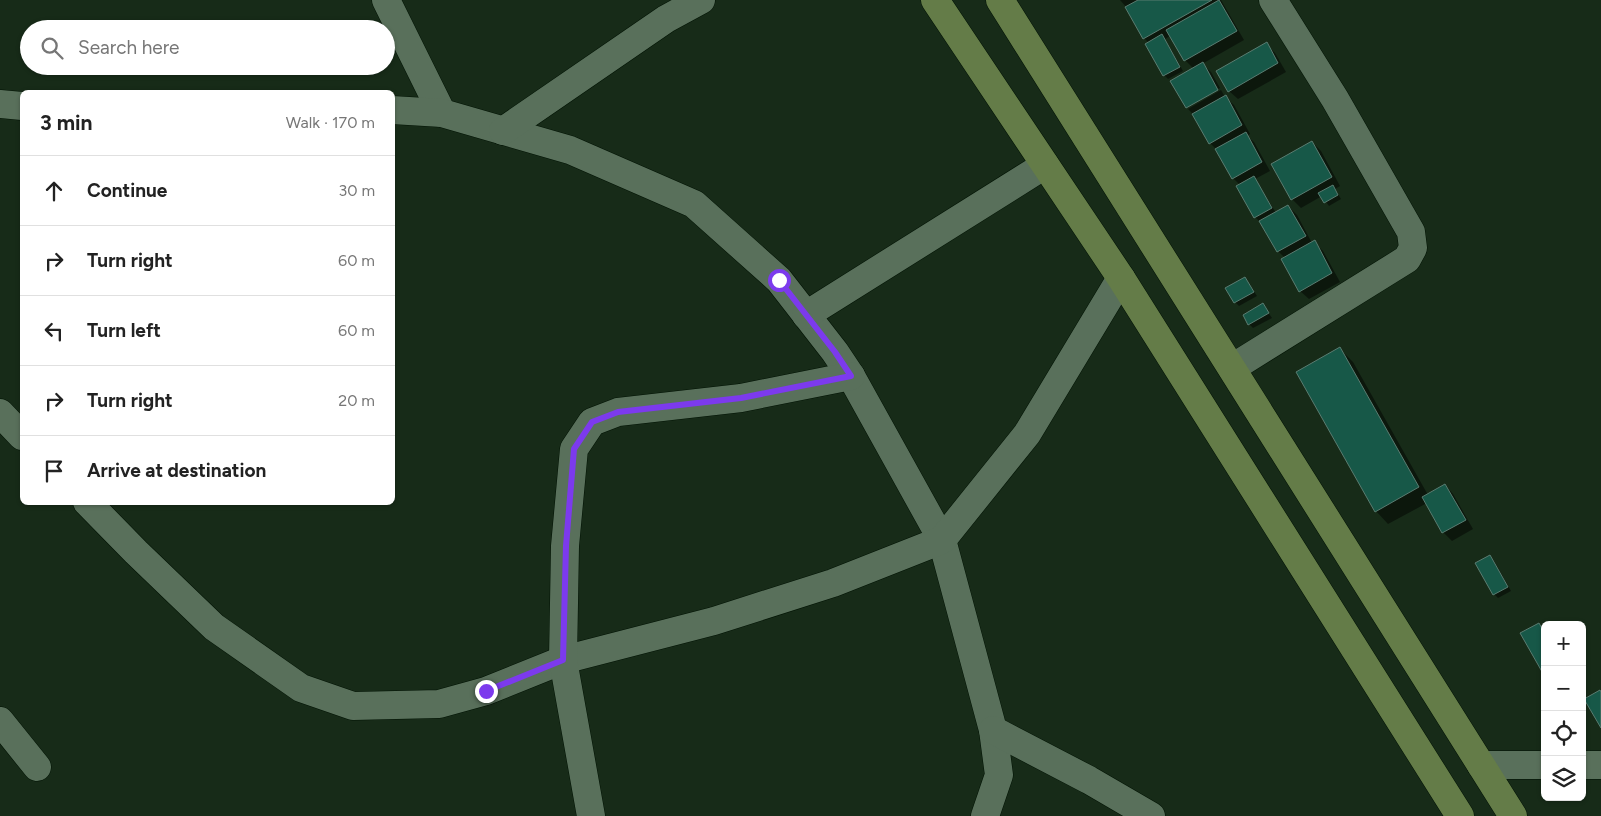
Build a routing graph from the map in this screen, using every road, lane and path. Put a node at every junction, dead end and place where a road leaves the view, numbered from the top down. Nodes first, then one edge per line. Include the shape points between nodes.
1 (386, 0) edge
2 (701, 0) edge
3 (935, 0) edge
4 (1000, 0) edge
5 (1273, 0) edge
6 (660, 10) edge
7 (0, 104) edge
8 (20, 106) edge
9 (395, 110) edge
10 (442, 113) junction
11 (503, 131) junction
12 (1046, 165) junction
13 (1122, 278) junction
14 (806, 315) junction
15 (1232, 368) junction
16 (851, 376) junction
17 (0, 413) edge
18 (20, 434) edge
19 (90, 505) edge
20 (942, 540) junction
21 (563, 660) junction
22 (0, 721) edge
23 (993, 730) junction
24 (1481, 764) junction
25 (1541, 765) edge
26 (1586, 765) edge
27 (1601, 765) edge
28 (37, 767) dead end
29 (591, 816) edge
30 (985, 816) edge
31 (1151, 816) edge
32 (1460, 816) edge
33 (1513, 816) edge

1 - 10 street
2 - 6 street
3 - 12 main road
4 - 15 main road
5 - 15 street via 1335,99 1411,232 1413,248 1407,260
6 - 11 street
7 - 8 street
9 - 10 street
10 - 11 street
11 - 14 street via 570,150 694,204 779,280
12 - 13 main road
12 - 14 street
13 - 20 street via 1027,434
13 - 32 main road
14 - 16 street
15 - 24 main road
16 - 20 street
16 - 21 street via 741,398 618,412 592,422 574,449 566,546
17 - 18 street
19 - 21 street via 214,627 301,688 353,706 438,704 486,691
20 - 21 street via 833,583 723,618
20 - 23 street
21 - 29 street
22 - 28 street
23 - 30 street via 998,775
23 - 31 street
24 - 25 street
24 - 33 main road
26 - 27 street

